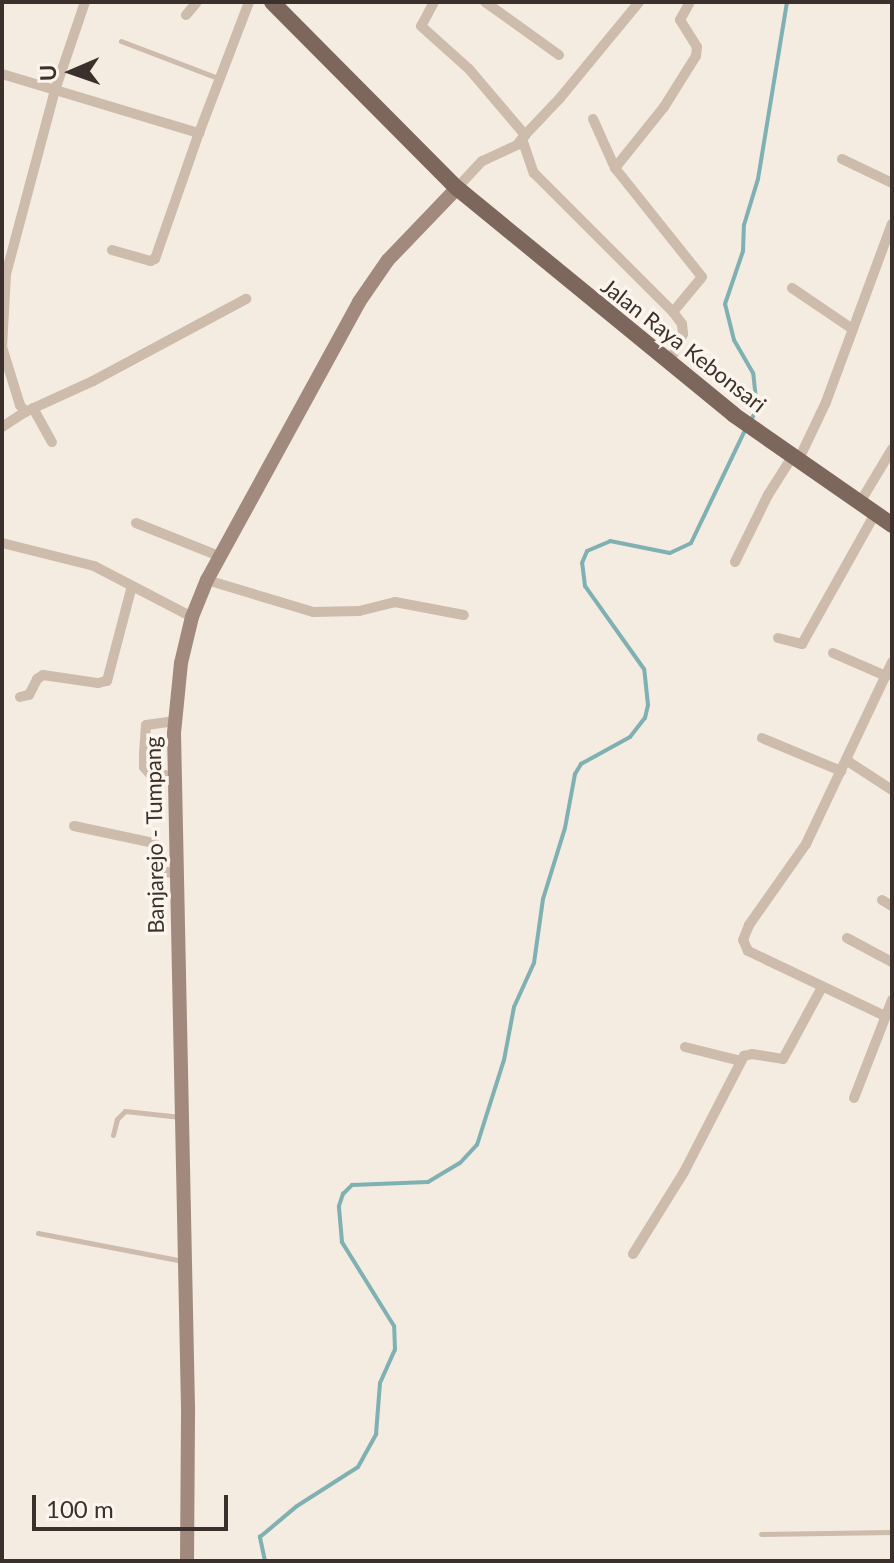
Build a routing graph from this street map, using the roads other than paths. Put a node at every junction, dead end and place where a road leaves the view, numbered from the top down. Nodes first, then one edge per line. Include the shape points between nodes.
1 (85, 2) edge
2 (197, 2) edge
3 (249, 2) edge
4 (272, 2) edge
5 (434, 2) edge
6 (485, 2) edge
7 (639, 2) edge
8 (690, 2) edge
9 (186, 15) dead end
10 (121, 41) dead end
11 (559, 55) dead end
12 (2, 74) edge
13 (219, 78) junction
14 (55, 90) junction
15 (593, 119) dead end
16 (523, 132) junction
17 (199, 133) junction
18 (842, 159) dead end
19 (615, 168) junction
20 (892, 183) edge
21 (457, 188) junction
22 (892, 224) edge
23 (112, 250) dead end
24 (792, 288) dead end
25 (246, 299) dead end
26 (673, 312) junction
27 (851, 328) junction
28 (3, 353) edge
29 (669, 363) junction
30 (26, 408) junction
31 (2, 427) edge
32 (52, 442) dead end
33 (892, 449) edge
34 (795, 459) junction
35 (859, 504) junction
36 (875, 514) junction
37 (136, 523) dead end
38 (892, 525) edge
39 (2, 543) edge
40 (219, 556) junction
41 (735, 562) dead end
42 (207, 580) junction
43 (132, 586) junction
44 (464, 615) dead end
45 (192, 617) junction
46 (778, 638) dead end
47 (833, 653) dead end
48 (892, 662) edge
49 (886, 676) junction
50 (20, 697) dead end
51 (175, 721) junction
52 (762, 738) dead end
53 (846, 760) junction
54 (841, 771) junction
55 (175, 776) junction
56 (892, 790) edge
57 (74, 826) dead end
58 (178, 874) junction
59 (847, 938) dead end
60 (892, 962) edge
61 (821, 989) junction
62 (892, 1000) edge
63 (885, 1016) junction
64 (685, 1047) dead end
65 (741, 1061) junction
66 (854, 1098) dead end
67 (182, 1118) junction
68 (113, 1135) dead end
69 (38, 1233) dead end
70 (633, 1254) dead end
71 (185, 1262) junction
72 (892, 1532) edge
73 (761, 1534) dead end
74 (187, 1561) edge

1 - 14 street
2 - 9 street
3 - 13 street
4 - 21 main road, Jalan Raya Kebonsari
5 - 16 street via 421,26 469,69
6 - 11 street
7 - 16 street via 540,122
8 - 19 street via 680,20 697,47 696,56
10 - 13 lane
12 - 14 street
13 - 17 street
14 - 17 street
14 - 28 street via 6,274
15 - 19 street
16 - 21 street via 482,161
16 - 26 street via 534,173
17 - 23 street via 155,259
18 - 20 street
19 - 26 street via 702,277
21 - 29 main road, Jalan Raya Kebonsari
21 - 40 main road, Banjarejo - Tumpang via 368,287
22 - 27 street
24 - 27 street
25 - 30 street via 93,381
26 - 29 street via 683,334
27 - 34 street via 826,402
28 - 30 street via 14,392
29 - 34 main road, Jalan Raya Kebonsari
30 - 31 street
30 - 32 street
33 - 35 street
34 - 35 main road, Jalan Raya Kebonsari
34 - 41 street via 768,495
35 - 36 main road, Jalan Raya Kebonsari
36 - 38 main road, Jalan Raya Kebonsari
36 - 46 street via 802,644
37 - 40 street
39 - 43 street via 94,566
40 - 42 main road, Banjarejo - Tumpang
42 - 44 street via 313,612 359,611 395,602
42 - 45 main road, Banjarejo - Tumpang
43 - 45 street
43 - 50 street via 107,681 41,676 30,694
45 - 51 main road, Banjarejo - Tumpang via 179,671
47 - 49 street
48 - 49 street
49 - 53 street
51 - 55 main road, Banjarejo - Tumpang
51 - 55 street via 146,725 144,767 149,773
52 - 54 street
53 - 54 street
53 - 56 street
54 - 61 street via 806,844 743,940 748,951
55 - 58 main road, Banjarejo - Tumpang
57 - 58 street via 154,843 159,847 159,869
58 - 67 main road, Banjarejo - Tumpang
59 - 60 street
61 - 63 street
61 - 65 street via 783,1059 752,1054
62 - 63 street
63 - 66 street
64 - 65 street
65 - 70 street via 684,1172
67 - 68 lane via 128,1110 117,1119
67 - 71 main road, Banjarejo - Tumpang
69 - 71 lane
71 - 74 main road, Banjarejo - Tumpang
72 - 73 lane

